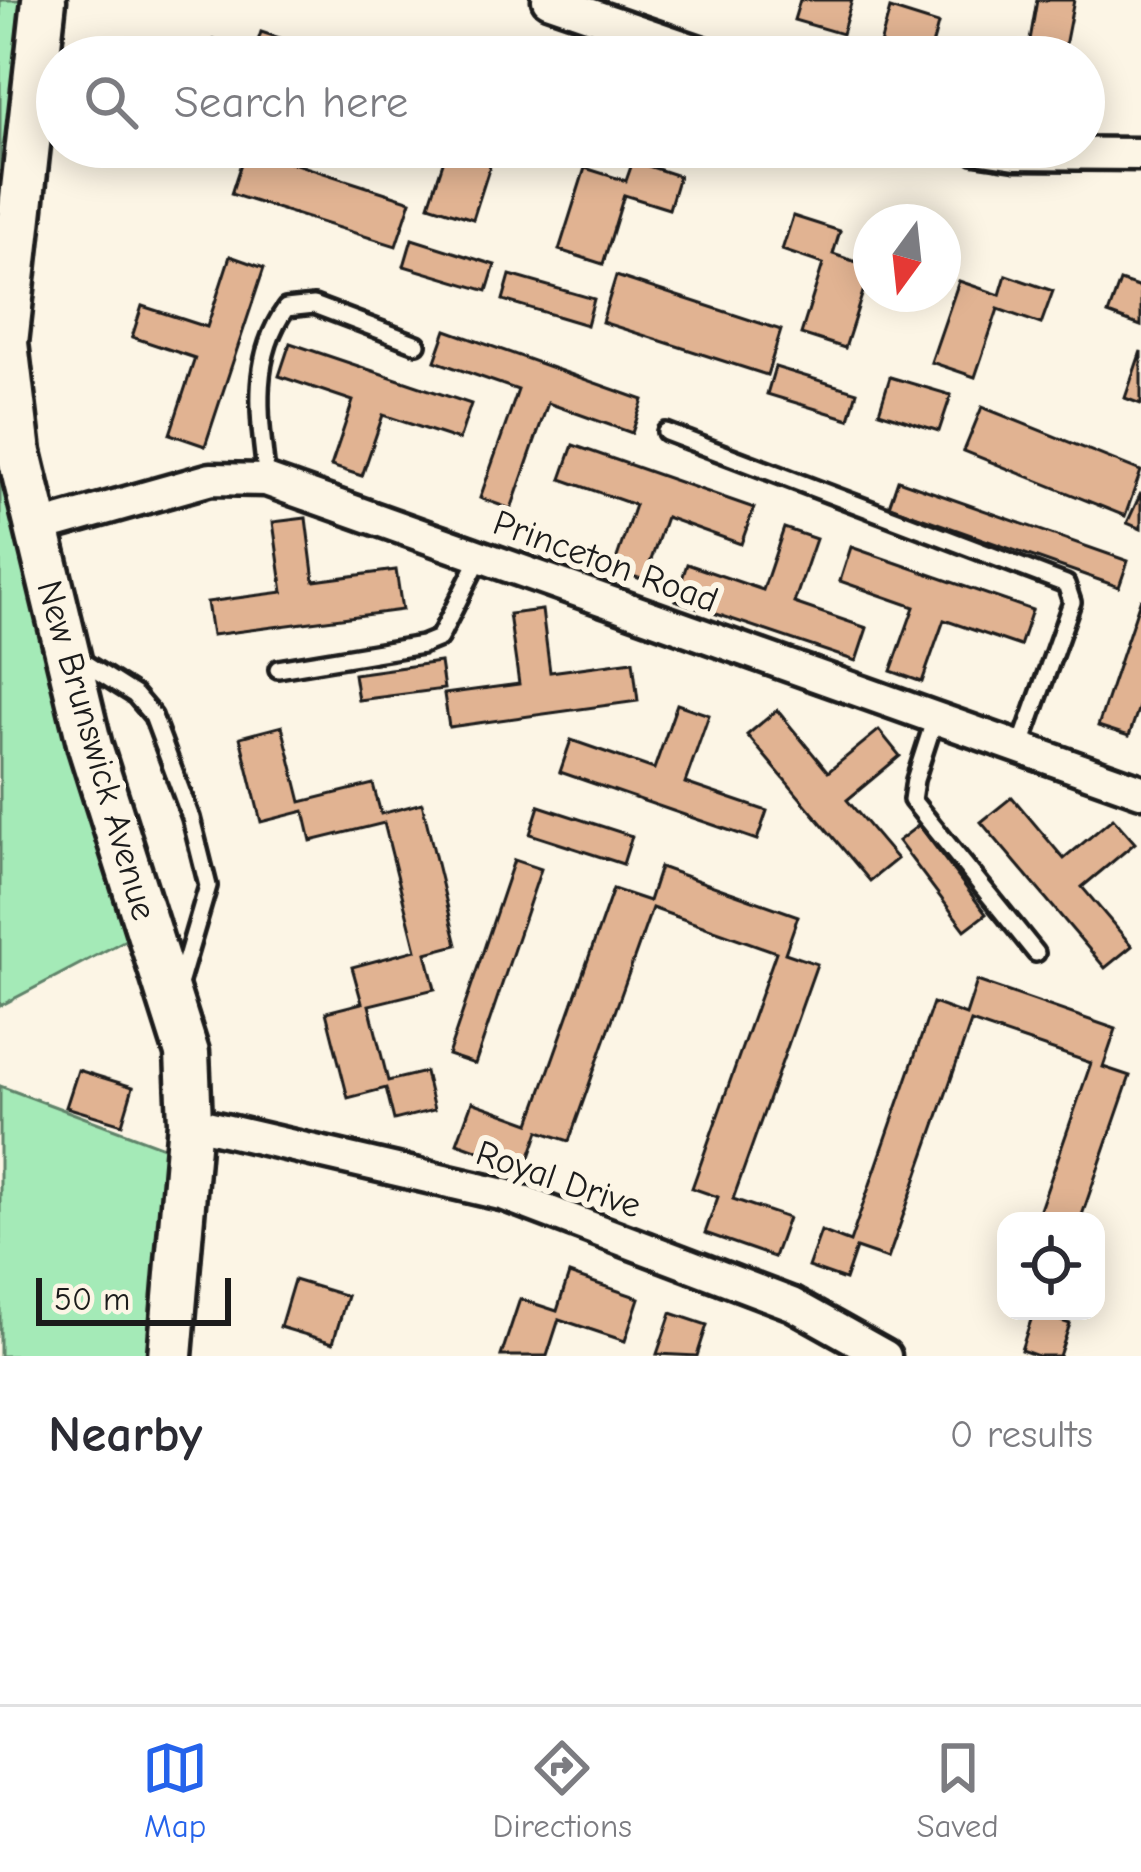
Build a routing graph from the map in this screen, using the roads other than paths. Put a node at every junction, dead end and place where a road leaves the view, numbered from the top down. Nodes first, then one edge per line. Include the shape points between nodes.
1 (44, 0) edge
2 (548, 0) edge
3 (40, 36) edge
4 (653, 36) edge
5 (36, 72) edge
6 (1105, 154) edge
7 (1141, 154) edge
8 (417, 344) dead end
9 (666, 432) dead end
10 (267, 481) junction
11 (38, 528) junction
12 (480, 556) junction
13 (68, 652) junction
14 (278, 669) dead end
15 (935, 718) junction
16 (1020, 748) junction
17 (1141, 791) edge
18 (1036, 953) dead end
19 (172, 1007) junction
20 (190, 1122) junction
21 (170, 1356) edge
22 (885, 1356) edge

1 - 3 street, New Brunswick Avenue
2 - 4 street
5 - 11 street, New Brunswick Avenue via 6,343
6 - 7 street
8 - 10 lane via 314,305 286,308 270,337 258,398
9 - 16 lane via 1066,584 1072,602
10 - 11 street, Princeton Road via 211,478
10 - 12 street, Princeton Road
11 - 13 street, New Brunswick Avenue
12 - 14 lane via 440,638
12 - 15 street, Princeton Road
13 - 19 street, New Brunswick Avenue
13 - 19 lane via 153,716 191,818 208,886
15 - 16 street, Princeton Road
15 - 18 lane via 912,800
16 - 17 street, Princeton Road
19 - 20 street, New Brunswick Avenue via 187,1052
20 - 21 street, New Brunswick Avenue
20 - 22 street, Royal Drive via 505,1195 792,1304

